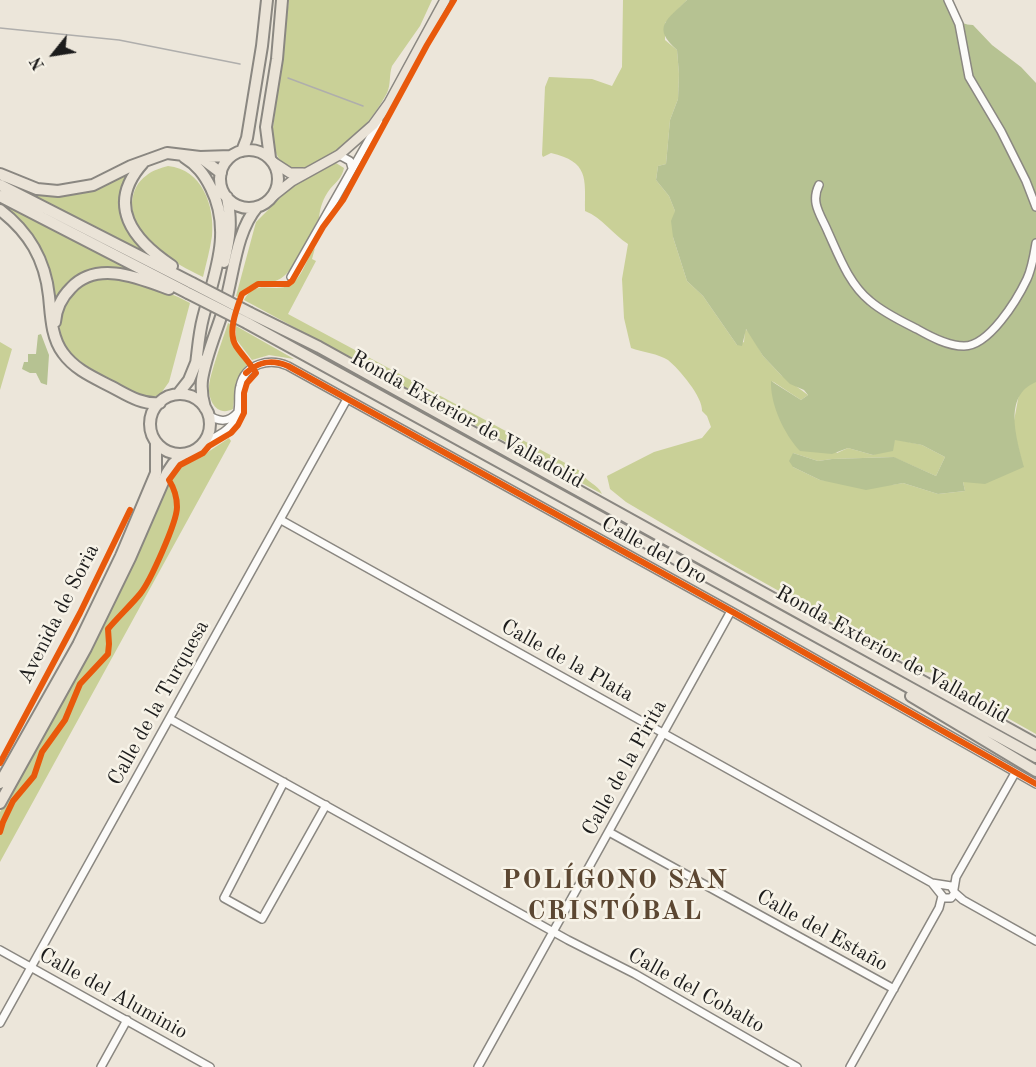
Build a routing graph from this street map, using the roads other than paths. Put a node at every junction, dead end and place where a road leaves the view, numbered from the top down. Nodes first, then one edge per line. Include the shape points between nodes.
1 (267, 0) edge
2 (282, 0) edge
3 (445, 0) edge
4 (948, 0) edge
5 (379, 116) junction
6 (242, 150) junction
7 (182, 155) junction
8 (339, 155) junction
9 (231, 156) junction
10 (200, 157) junction
11 (271, 160) junction
12 (146, 161) junction
13 (352, 168) junction
14 (221, 173) junction
15 (306, 173) junction
16 (0, 174) edge
17 (0, 185) edge
18 (819, 185) dead end
19 (0, 196) edge
20 (273, 196) junction
21 (227, 197) junction
22 (257, 207) junction
23 (1036, 207) edge
24 (0, 210) edge
25 (1036, 243) edge
26 (291, 277) dead end
27 (190, 288) junction
28 (55, 338) junction
29 (196, 364) junction
30 (178, 394) junction
31 (129, 396) junction
32 (347, 399) junction
33 (160, 403) junction
34 (238, 411) junction
35 (206, 412) junction
36 (150, 425) junction
37 (156, 442) junction
38 (203, 443) junction
39 (184, 454) junction
40 (586, 502) junction
41 (281, 520) junction
42 (730, 611) junction
43 (862, 661) junction
44 (170, 719) junction
45 (663, 734) junction
46 (1036, 743) edge
47 (1036, 757) edge
48 (1000, 764) junction
49 (1036, 771) edge
50 (1015, 773) junction
51 (1028, 780) junction
52 (284, 782) junction
53 (0, 783) edge
54 (1036, 784) edge
55 (1005, 790) junction
56 (0, 802) edge
57 (326, 805) junction
58 (609, 832) junction
59 (948, 892) junction
60 (554, 932) junction
61 (1036, 941) edge
62 (0, 950) edge
63 (31, 967) junction
64 (894, 989) junction
65 (127, 1020) junction
66 (0, 1023) edge
67 (851, 1066) edge
68 (101, 1067) edge
69 (210, 1067) edge
70 (478, 1067) edge
71 (798, 1067) edge

1 - 6 highway via 259,69
2 - 11 highway via 266,127
3 - 5 main road
4 - 23 street via 959,24 969,78 1001,131
5 - 8 main road
5 - 13 street via 376,129
6 - 9 highway
6 - 11 highway via 258,151
7 - 10 highway
7 - 12 highway via 167,153
7 - 29 highway via 203,173 217,203 222,227
8 - 13 street via 350,161
8 - 15 main road
9 - 10 highway
9 - 14 highway
10 - 14 highway
11 - 15 main road via 290,172
11 - 20 highway via 278,178
12 - 16 highway via 93,185 58,191 38,189
12 - 27 highway via 127,186 123,199 125,213 130,227 143,242 184,274
13 - 26 street
14 - 21 highway via 220,182
15 - 20 main road
17 - 27 highway, Ronda Exterior de Valladolid
18 - 25 street via 816,206 857,287 880,308 959,346 982,340 1014,302 1027,279
19 - 27 highway, Ronda Exterior de Valladolid
20 - 22 highway
21 - 22 highway via 240,207
21 - 29 highway via 231,219 229,243
22 - 35 highway via 241,239 226,303 204,369 201,387
24 - 28 highway via 17,224 37,251 46,278
27 - 28 highway via 178,293 110,273 90,275 73,285 61,301
27 - 40 highway, Ronda Exterior de Valladolid, bridge via 319,347
28 - 31 highway via 63,354 79,369
29 - 30 highway
30 - 33 highway
30 - 35 highway via 193,398
31 - 33 highway
31 - 36 highway
32 - 34 street, Calle del Oro via 288,366 267,362 253,367 243,377
32 - 41 street, Calle de la Turquesa
32 - 42 street, Calle del Oro
33 - 36 highway
34 - 35 street via 225,421
34 - 38 street via 231,426
35 - 38 highway via 209,432
36 - 37 highway
37 - 39 highway via 170,452
37 - 53 highway, Avenida de Soria via 156,473 116,565 78,645
38 - 39 highway
39 - 56 highway, Avenida de Soria via 167,473 86,648
40 - 43 highway, Ronda Exterior de Valladolid via 610,522
40 - 46 highway, Ronda Exterior de Valladolid via 615,512
41 - 44 street, Calle de la Turquesa
41 - 45 street, Calle de la Plata
42 - 45 street, Calle de la Pirita
42 - 48 street, Calle del Oro
43 - 47 highway, Ronda Exterior de Valladolid
43 - 49 highway via 893,685
44 - 52 street, Calle del Cobalto
44 - 63 street, Calle de la Turquesa
45 - 58 street, Calle de la Pirita
45 - 59 street, Calle de la Plata
48 - 50 street, Calle del Oro
48 - 55 street via 1006,779
50 - 51 street, Calle del Oro
50 - 55 street
51 - 54 street, Calle del Oro
51 - 55 street
52 - 57 street, Calle del Cobalto
52 - 57 street via 224,897 252,914 262,919
55 - 59 street
57 - 60 street, Calle del Cobalto
58 - 60 street, Calle de la Pirita
58 - 64 street, Calle del Estaño
59 - 61 street
59 - 64 street
60 - 70 street, Calle de la Pirita
60 - 71 street, Calle del Cobalto
62 - 63 street, Calle del Aluminio
63 - 65 street, Calle del Aluminio
63 - 66 street, Calle de la Turquesa
64 - 67 street
65 - 68 street
65 - 69 street, Calle del Aluminio

